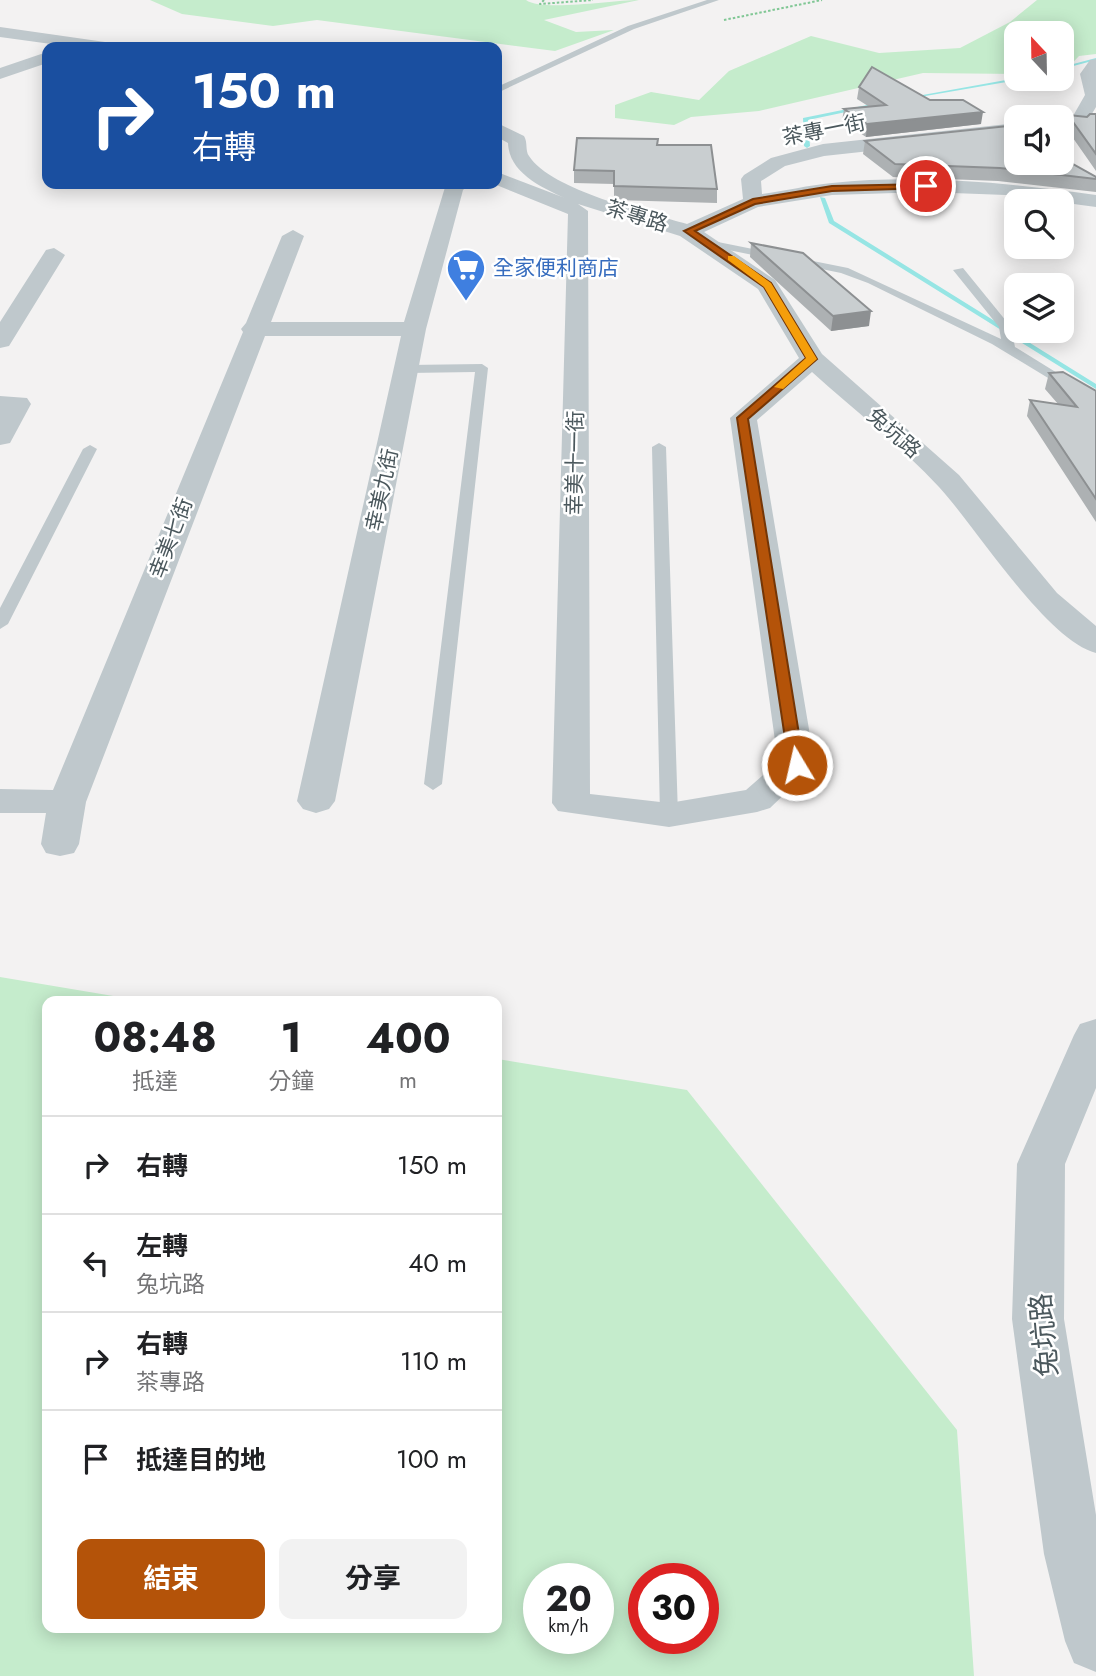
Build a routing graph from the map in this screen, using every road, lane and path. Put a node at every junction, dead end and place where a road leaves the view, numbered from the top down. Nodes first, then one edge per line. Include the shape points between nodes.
1 (544, 0) edge
2 (593, 0) edge
3 (715, 0) edge
4 (0, 32) edge
5 (56, 42) edge
6 (42, 59) edge
7 (1096, 64) edge
8 (0, 74) edge
9 (502, 88) edge
10 (1095, 95) edge
11 (1079, 124) edge
12 (1004, 130) edge
13 (502, 132) edge
14 (518, 157) junction
15 (502, 161) edge
16 (502, 180) edge
17 (453, 189) edge
18 (753, 201) junction
19 (1096, 201) edge
20 (293, 236) dead end
21 (698, 237) junction
22 (54, 255) dead end
23 (959, 270) dead end
24 (253, 329) junction
25 (414, 329) junction
26 (0, 341) edge
27 (1009, 348) junction
28 (812, 359) junction
29 (408, 369) junction
30 (1096, 403) edge
31 (0, 404) edge
32 (0, 437) edge
33 (659, 447) dead end
34 (90, 449) dead end
35 (0, 624) edge
36 (1096, 643) edge
37 (433, 784) dead end
38 (0, 801) edge
39 (316, 801) dead end
40 (67, 802) junction
41 (669, 815) junction
42 (60, 844) dead end
43 (1096, 1035) edge
44 (1096, 1641) edge

1 - 2 path via 540,4
3 - 9 lane via 669,12 587,45
4 - 5 street
6 - 8 street
7 - 10 street via 1088,74
10 - 11 street
12 - 18 street, 茶專一街 via 823,150 778,162 751,178
13 - 14 street, 茶專路 via 517,141
14 - 15 street
14 - 21 street, 茶專路 via 547,183
16 - 41 street, 幸美十一街 via 578,211 571,803
17 - 25 street, 幸美九街
18 - 19 street, 茶專路 via 832,189 926,186
18 - 21 street, 茶專路
20 - 24 street, 幸美七街
21 - 27 lane via 844,270
21 - 28 street, 兔坑路 via 767,285
22 - 26 street
23 - 27 lane via 1005,327
24 - 25 street
24 - 40 street, 幸美七街
25 - 29 street, 幸美九街
27 - 30 lane
28 - 36 street, 兔坑路 via 949,481 1046,600
28 - 41 street via 743,418 797,765 757,800
29 - 37 lane via 482,368
29 - 39 street, 幸美九街
31 - 32 street via 18,404
33 - 41 lane
34 - 35 lane
38 - 40 street
40 - 42 street, 幸美七街
43 - 44 street, 兔坑路 via 1041,1164 1038,1319 1073,1555

